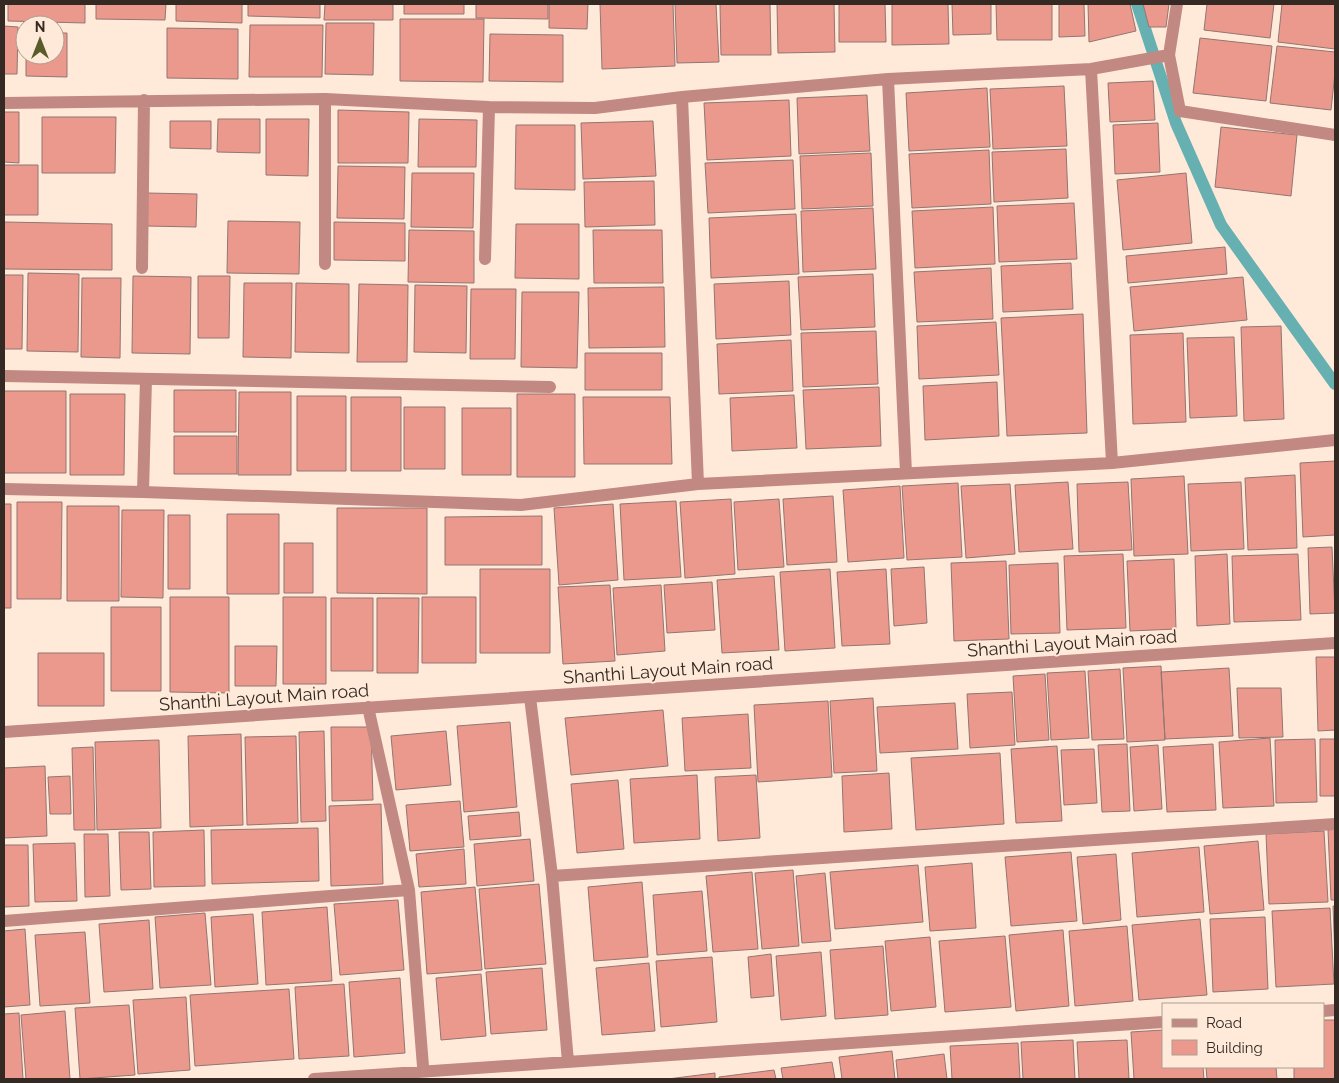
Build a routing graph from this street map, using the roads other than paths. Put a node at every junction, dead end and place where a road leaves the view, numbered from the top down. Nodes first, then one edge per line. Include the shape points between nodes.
1 (1177, 4) edge
2 (1169, 56) junction
3 (1091, 69) junction
4 (888, 79) junction
5 (682, 97) junction
6 (325, 99) junction
7 (144, 100) junction
8 (4, 103) edge
9 (489, 107) junction
10 (1335, 135) edge
11 (485, 259) dead end
12 (325, 264) dead end
13 (142, 268) dead end
14 (4, 376) edge
15 (146, 379) junction
16 (550, 387) dead end
17 (1335, 440) edge
18 (1112, 463) junction
19 (906, 473) junction
20 (698, 484) junction
21 (4, 489) edge
22 (143, 492) junction
23 (1335, 644) edge
24 (530, 697) junction
25 (368, 707) junction
26 (4, 732) edge
27 (1335, 824) edge
28 (552, 876) junction
29 (409, 890) junction
30 (4, 921) edge
31 (1162, 1022) edge
32 (568, 1062) junction
33 (424, 1076) edge
34 (314, 1079) edge

1 - 2 street
2 - 3 street
2 - 10 street via 1180,111
3 - 4 street
3 - 18 street
4 - 5 street
4 - 19 street
5 - 9 street via 595,108
5 - 20 street
6 - 7 street
6 - 9 street
6 - 12 street
7 - 8 street
7 - 13 street
9 - 11 street
14 - 15 street
15 - 16 street
15 - 22 street
17 - 18 street
18 - 19 street
19 - 20 street
20 - 22 street via 521,505
21 - 22 street
23 - 24 street, Shanthi Layout Main road
24 - 25 street, Shanthi Layout Main road
24 - 28 street
25 - 26 street, Shanthi Layout Main road
25 - 29 street
27 - 28 street
28 - 32 street
29 - 30 street
29 - 33 street
31 - 32 street
32 - 33 street
33 - 34 street

